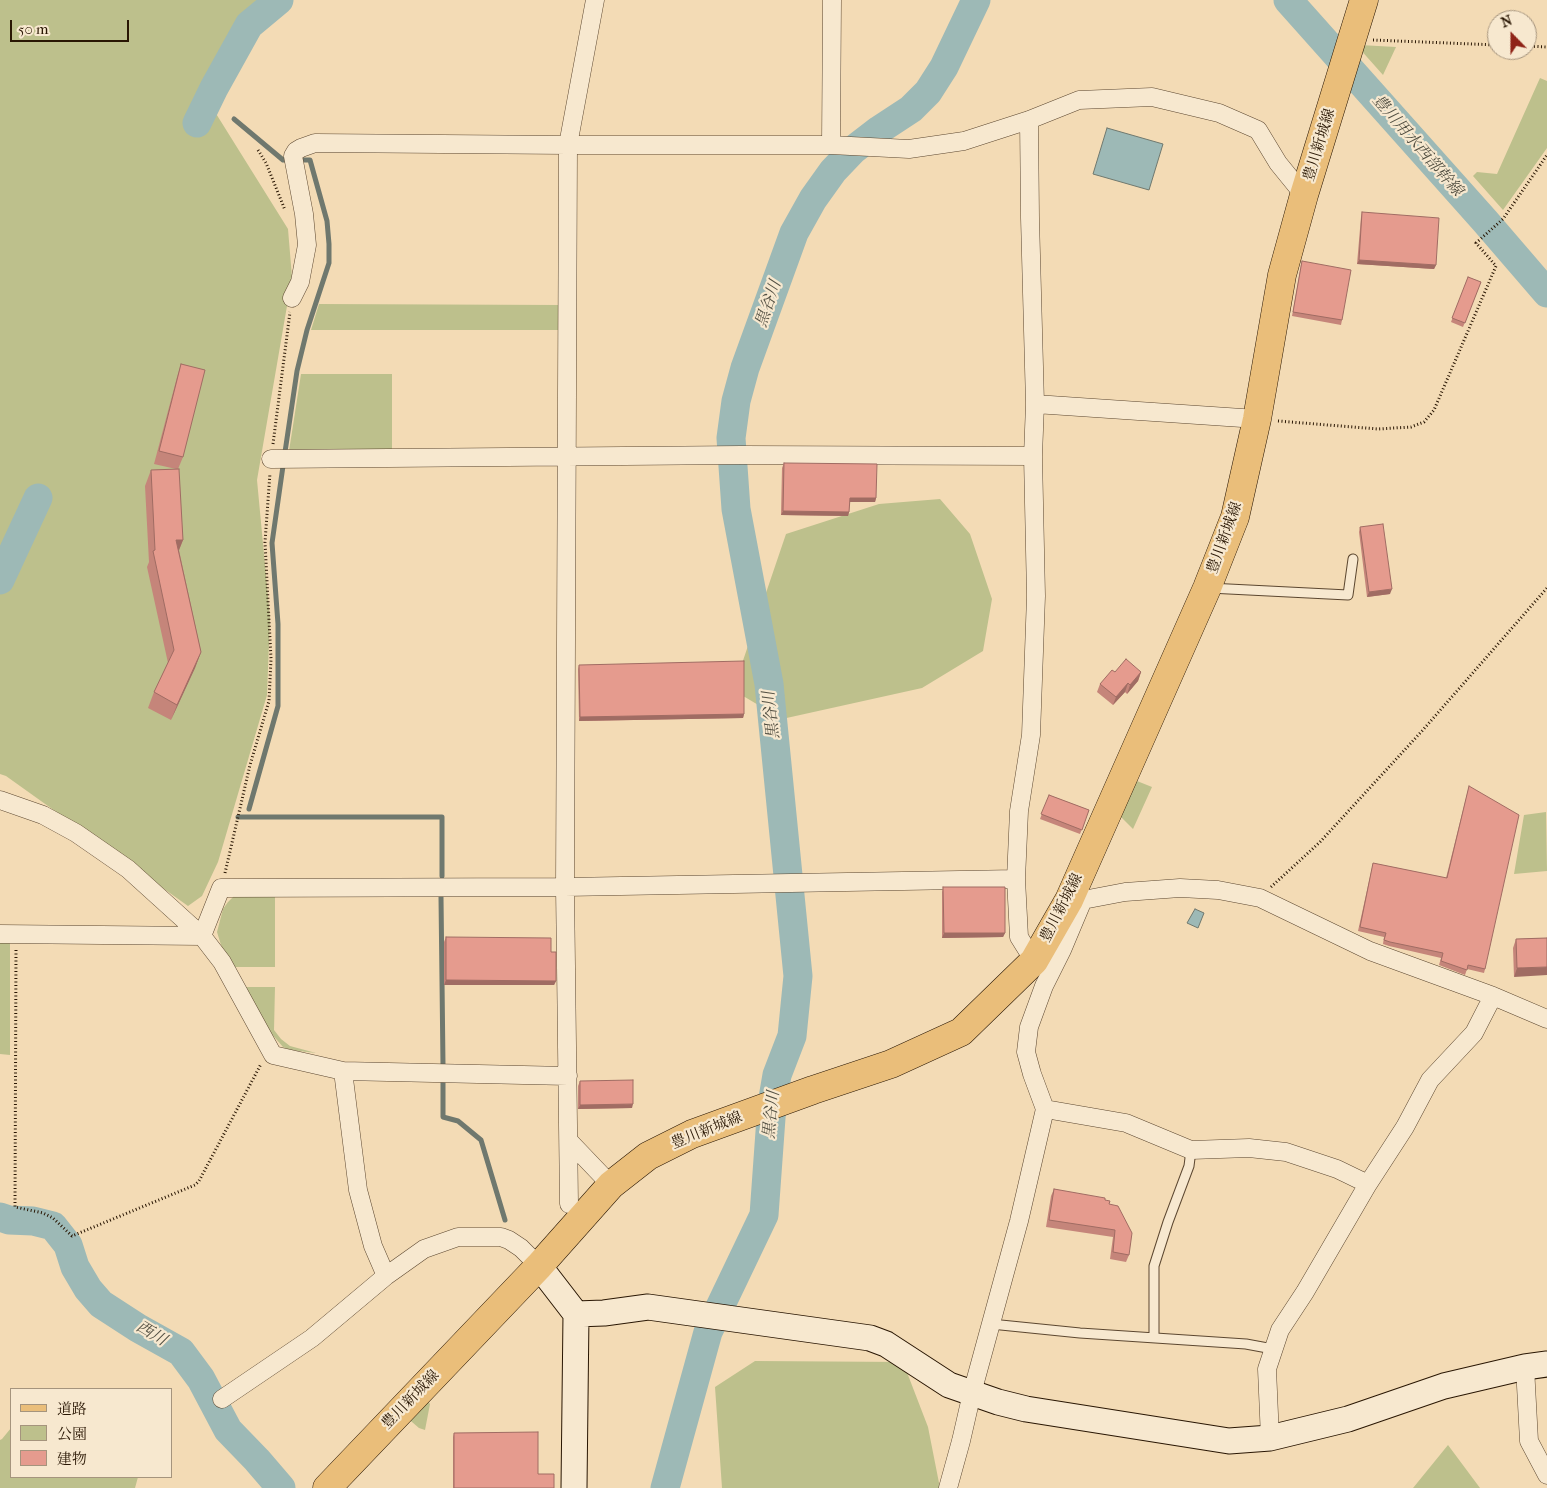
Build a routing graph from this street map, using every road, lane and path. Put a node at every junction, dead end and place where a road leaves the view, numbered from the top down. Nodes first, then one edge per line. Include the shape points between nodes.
1 (595, 0) edge
2 (832, 0) edge
3 (1364, 0) edge
4 (1353, 39) junction
5 (1487, 45) edge
6 (1029, 120) junction
7 (568, 145) junction
8 (830, 145) junction
9 (1547, 155) edge
10 (1304, 195) junction
11 (292, 298) dead end
12 (1035, 404) junction
13 (1257, 419) junction
14 (1033, 456) junction
15 (568, 458) junction
16 (271, 459) joint
17 (1353, 559) dead end
18 (1206, 588) junction
19 (1547, 588) edge
20 (0, 800) edge
21 (1016, 879) junction
22 (566, 887) junction
23 (221, 888) junction
24 (1260, 898) junction
25 (1076, 900) junction
26 (8, 934) edge
27 (202, 936) junction
28 (1034, 961) junction
29 (1493, 996) junction
30 (1547, 1019) edge
31 (273, 1055) junction
32 (343, 1071) junction
33 (568, 1076) junction
34 (1045, 1109) junction
35 (569, 1141) junction
36 (1191, 1150) junction
37 (1368, 1184) junction
38 (611, 1185) junction
39 (569, 1204) dead end
40 (539, 1266) junction
41 (386, 1276) junction
42 (576, 1314) junction
43 (991, 1324) junction
44 (1154, 1338) junction
45 (1273, 1350) junction
46 (1536, 1366) edge
47 (972, 1393) junction
48 (222, 1399) dead end
49 (1270, 1438) junction
50 (1547, 1474) edge
51 (326, 1488) edge
52 (574, 1488) edge
53 (948, 1488) edge

1 - 7 street
2 - 8 street
3 - 4 main road, 豊川新城線
4 - 5 path
4 - 10 main road, 豊川新城線
6 - 8 street via 964,141 918,147
6 - 10 street via 1079,100 1152,97 1219,113 1258,130 1278,163
6 - 12 street
7 - 8 street
7 - 11 street via 315,143 300,148 293,156 293,162 307,245 300,282
7 - 15 street
9 - 13 path via 1503,218 1476,243 1496,266 1434,410 1424,422 1411,427 1378,429
10 - 13 main road, 豊川新城線 via 1282,275
12 - 13 street
12 - 14 street
13 - 18 main road, 豊川新城線 via 1235,518
14 - 15 street
14 - 21 street via 1036,596 1031,735 1020,810
15 - 16 street
15 - 22 street
16 - 23 path via 264,542 271,659 269,701
17 - 18 lane via 1348,595
18 - 25 main road, 豊川新城線
19 - 24 path via 1326,836
20 - 27 street via 43,815 76,833 128,869
21 - 22 street
21 - 28 street via 1019,937
22 - 23 street
22 - 33 street
23 - 27 street
24 - 25 street via 1218,890 1180,888
24 - 29 street via 1370,951
25 - 28 main road, 豊川新城線
25 - 34 street via 1072,928 1044,986 1029,1027 1026,1052
26 - 27 street
26 - 31 path via 15,1207 53,1218 72,1236 195,1185 260,1067
27 - 31 street via 222,962
28 - 38 main road, 豊川新城線 via 961,1032 891,1064 692,1134 648,1156
29 - 30 street
29 - 37 street via 1474,1033 1430,1080 1406,1127
31 - 32 street
32 - 33 street
32 - 41 street via 358,1190 373,1246
33 - 35 street
34 - 36 street via 1126,1123
34 - 43 street
35 - 38 street
35 - 39 street
36 - 37 street via 1248,1148 1286,1152 1337,1169
36 - 44 lane via 1189,1166 1154,1266
37 - 45 street via 1280,1330
38 - 40 main road, 豊川新城線
40 - 41 street via 521,1248 501,1237 458,1238 424,1249
40 - 42 street
40 - 51 main road, 豊川新城線
41 - 48 street via 312,1338
42 - 47 street via 648,1307 870,1338 886,1344 949,1384
42 - 52 street
43 - 44 lane
43 - 47 street
44 - 45 lane via 1246,1344
45 - 49 street via 1267,1369
46 - 49 street via 1444,1386 1348,1419
46 - 50 street via 1529,1441
47 - 49 street via 1026,1409 1229,1441
47 - 53 street

